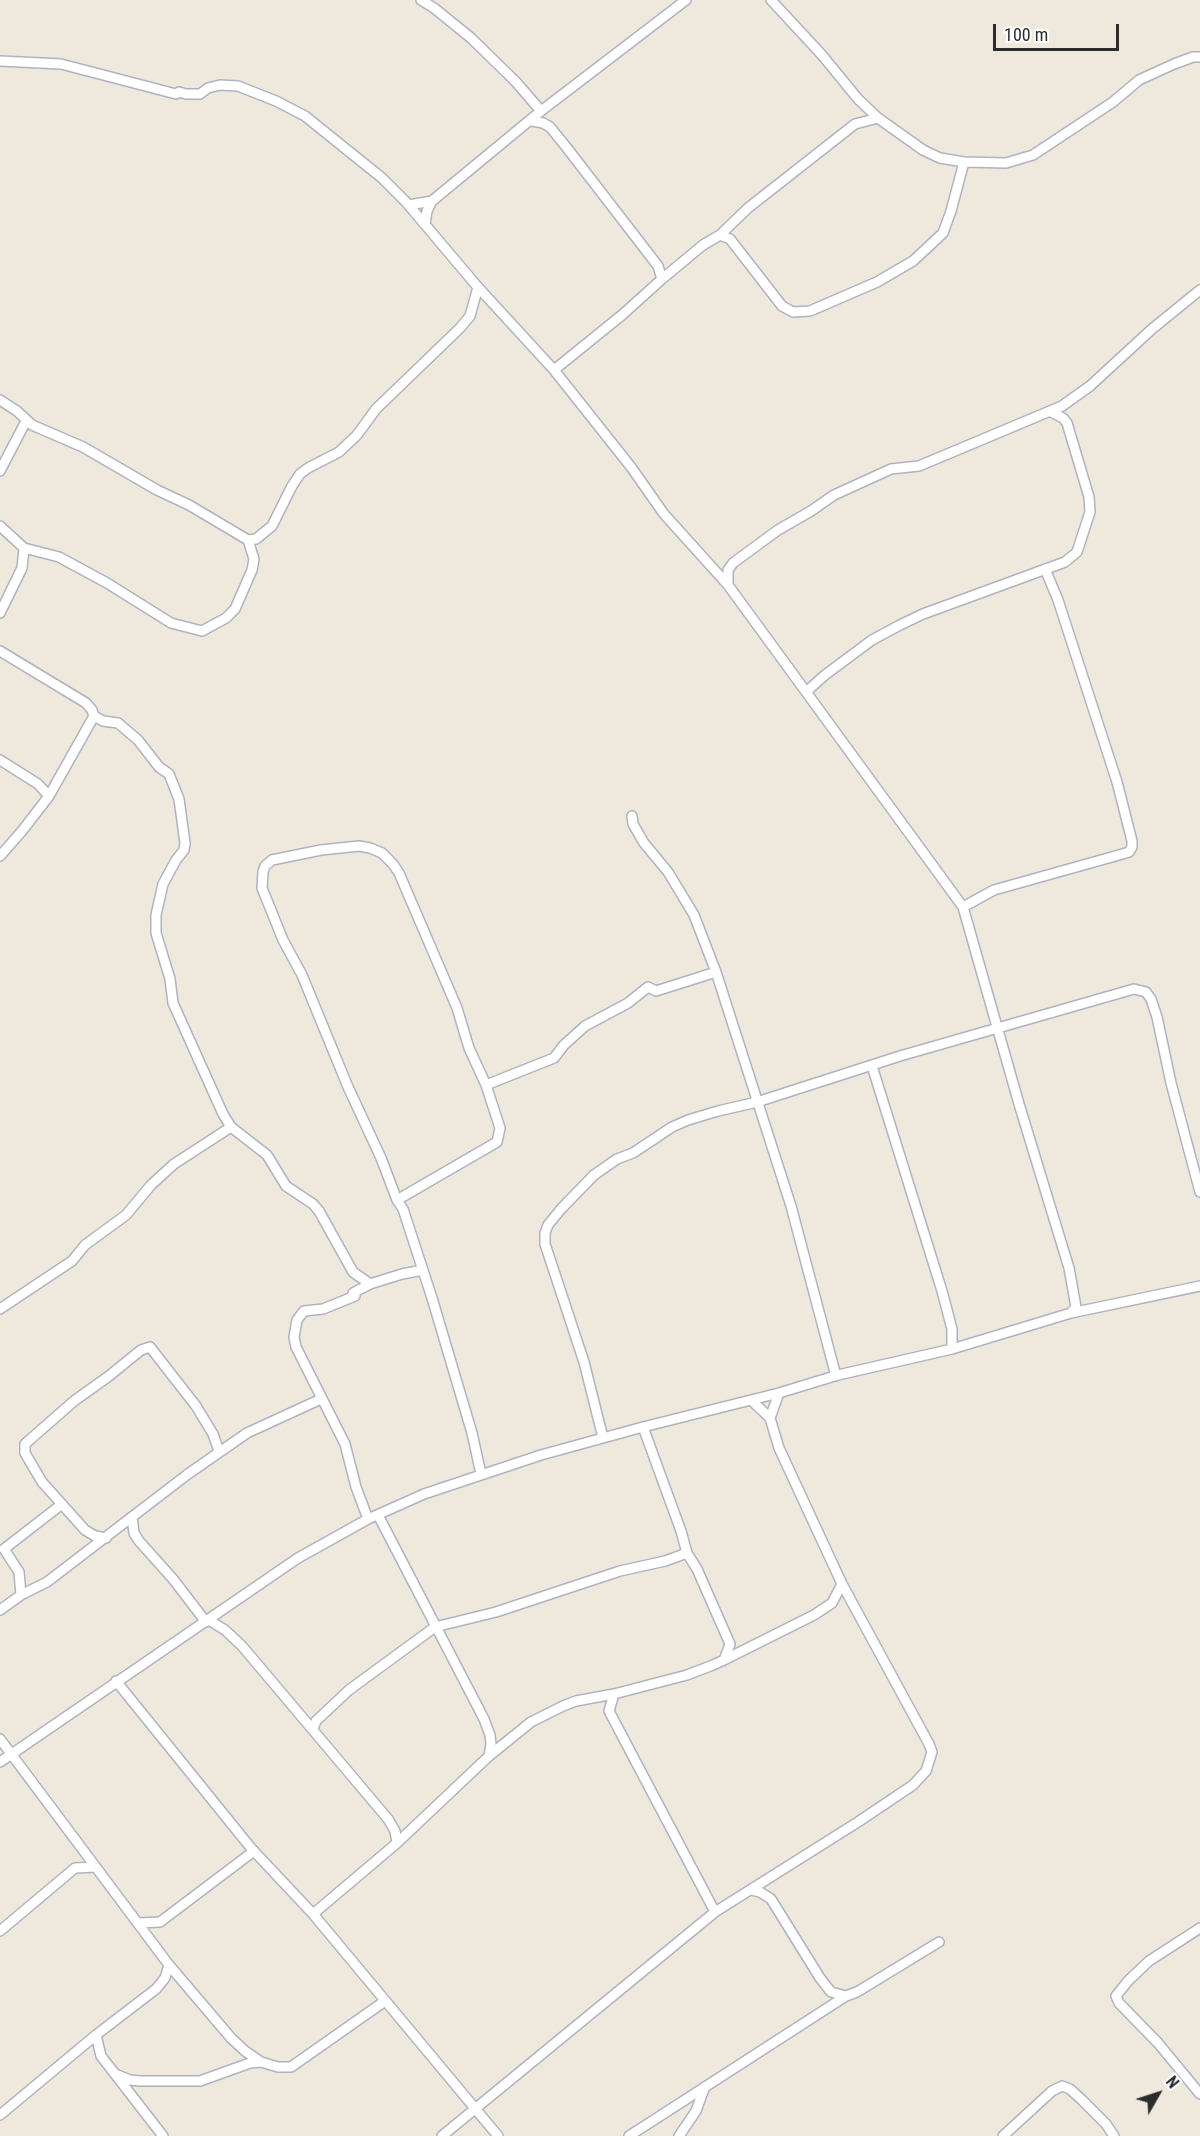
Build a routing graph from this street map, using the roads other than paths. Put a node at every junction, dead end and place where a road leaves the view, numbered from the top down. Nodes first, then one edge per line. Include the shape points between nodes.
1 (421, 0) edge
2 (686, 0) edge
3 (771, 0) edge
4 (1200, 57) edge
5 (0, 61) edge
6 (543, 110) junction
7 (878, 118) junction
8 (532, 121) junction
9 (547, 126) junction
10 (964, 162) junction
11 (432, 201) junction
12 (409, 206) junction
13 (425, 224) junction
14 (720, 235) junction
15 (662, 279) junction
16 (478, 287) junction
17 (1200, 290) edge
18 (554, 370) junction
19 (0, 400) edge
20 (1051, 412) junction
21 (26, 421) junction
22 (0, 471) edge
23 (0, 526) edge
24 (248, 540) junction
25 (24, 548) junction
26 (1045, 569) junction
27 (728, 585) junction
28 (0, 613) edge
29 (0, 651) edge
30 (807, 691) junction
31 (94, 716) junction
32 (0, 760) edge
33 (49, 796) junction
34 (632, 816) dead end
35 (0, 856) edge
36 (963, 907) junction
37 (716, 972) junction
38 (997, 1027) junction
39 (872, 1066) junction
40 (486, 1085) junction
41 (757, 1102) junction
42 (231, 1126) junction
43 (1200, 1192) edge
44 (397, 1200) junction
45 (423, 1270) junction
46 (370, 1284) junction
47 (1200, 1286) edge
48 (0, 1310) edge
49 (1071, 1313) junction
50 (952, 1349) junction
51 (836, 1376) junction
52 (779, 1393) junction
53 (321, 1399) junction
54 (751, 1400) junction
55 (770, 1418) junction
56 (643, 1427) junction
57 (603, 1438) junction
58 (219, 1451) junction
59 (481, 1474) junction
60 (62, 1504) junction
61 (378, 1515) junction
62 (132, 1517) junction
63 (368, 1519) junction
64 (118, 1528) junction
65 (85, 1530) junction
66 (134, 1533) junction
67 (106, 1538) junction
68 (2, 1547) edge
69 (88, 1551) junction
70 (687, 1553) junction
71 (842, 1584) junction
72 (21, 1595) junction
73 (832, 1603) junction
74 (853, 1603) junction
75 (0, 1610) edge
76 (207, 1621) junction
77 (435, 1627) junction
78 (730, 1644) junction
79 (741, 1651) junction
80 (723, 1660) junction
81 (116, 1681) junction
82 (614, 1694) junction
83 (593, 1697) junction
84 (609, 1711) junction
85 (314, 1725) junction
86 (0, 1739) edge
87 (10, 1753) junction
88 (489, 1756) junction
89 (0, 1762) edge
90 (397, 1843) junction
91 (80, 1846) junction
92 (254, 1851) junction
93 (95, 1867) junction
94 (75, 1868) junction
95 (752, 1890) junction
96 (715, 1912) junction
97 (313, 1914) junction
98 (139, 1923) junction
99 (1200, 1928) edge
100 (0, 1931) edge
101 (939, 1942) dead end
102 (169, 1965) junction
103 (846, 1996) junction
104 (385, 2001) junction
105 (96, 2035) junction
106 (261, 2062) junction
107 (115, 2074) junction
108 (704, 2089) junction
109 (1200, 2094) edge
110 (476, 2108) junction
111 (0, 2115) edge
112 (162, 2136) edge
113 (442, 2136) edge
114 (498, 2136) edge
115 (629, 2136) edge
116 (679, 2136) edge
117 (1003, 2136) edge
118 (1114, 2136) edge

1 - 6 street via 471,38
2 - 6 street
3 - 7 street
4 - 10 street via 1139,80 1033,155 1006,163
5 - 12 street via 61,64 176,94 200,94 220,85 238,86 305,116 382,178
6 - 8 street
6 - 9 street
7 - 10 street via 923,150
7 - 14 street via 848,129
8 - 9 street
8 - 11 street
9 - 15 street via 658,266
10 - 14 street via 943,233 895,273 810,311 793,312 782,306 730,239
11 - 12 street
11 - 13 street
12 - 13 street
13 - 16 street
14 - 15 street
15 - 18 street
16 - 18 street
16 - 24 street via 470,316 460,328 376,409 339,452 300,474 272,526 256,539
17 - 20 street via 1090,386
18 - 27 street via 664,514
19 - 21 street
20 - 26 street via 1067,423 1090,512 1077,552
20 - 27 street via 918,466 891,469 834,495 733,563 728,570
21 - 22 street
21 - 24 street via 83,447
23 - 25 street
24 - 25 street via 254,559 252,570 235,609 202,631 171,623 59,557
25 - 28 street via 22,568
26 - 30 street via 900,625 872,640
26 - 36 street via 1118,782 1132,847 1129,852 994,890
27 - 30 street
29 - 31 street via 86,703
30 - 36 street
31 - 33 street
31 - 42 street via 117,723 138,740 169,774 179,799 184,850 163,884 156,933 173,1003
32 - 33 street via 38,784
33 - 35 street
34 - 37 street via 644,843 668,872 694,915
36 - 38 street
37 - 40 street via 656,991 648,987 628,1003 585,1026 554,1058
37 - 41 street
38 - 39 street
38 - 43 street via 1127,989 1146,992 1157,1017
38 - 49 street via 1069,1268 1077,1307
39 - 41 street
39 - 50 street via 942,1291 952,1329
40 - 44 street via 500,1128 497,1142
40 - 44 street via 399,873 382,853 359,846 321,850 272,860 265,866 262,888
41 - 51 street via 791,1206
41 - 57 street via 688,1120 633,1153 617,1158 594,1175 548,1225 545,1244 584,1362
42 - 46 street via 267,1155 286,1186 313,1204 353,1272
42 - 48 street via 174,1164 126,1215 85,1245 72,1261
44 - 45 street
45 - 46 street
45 - 59 street
46 - 53 street via 353,1293 355,1296 323,1309 304,1311 297,1320 296,1347
47 - 49 street
49 - 50 street
50 - 51 street
51 - 52 street
52 - 54 street
52 - 55 street
53 - 58 street via 270,1421
53 - 63 street via 345,1444
54 - 55 street
54 - 56 street
55 - 71 street via 779,1448
56 - 57 street
56 - 70 street
57 - 59 street
58 - 60 street via 196,1406 155,1351 146,1347 25,1444 25,1453 42,1482
58 - 62 street
59 - 61 street
60 - 65 street
60 - 68 street
61 - 63 street
61 - 77 street
62 - 64 street
62 - 66 street
63 - 76 street via 298,1558
64 - 66 street
64 - 67 street
65 - 67 street
65 - 69 street
66 - 76 street
67 - 69 street
68 - 72 street via 19,1572
69 - 72 street via 47,1582
70 - 77 street
70 - 78 street via 698,1569
71 - 73 street
71 - 74 street
72 - 75 street
73 - 74 street
73 - 79 street via 814,1616
74 - 95 street via 929,1744 930,1763 914,1785
76 - 81 street
76 - 85 street via 235,1639 305,1721
77 - 85 street via 349,1690
77 - 88 street via 490,1735
78 - 79 street
78 - 80 street
79 - 80 street
80 - 82 street via 687,1675
81 - 87 street
81 - 92 street
82 - 83 street
82 - 84 street
83 - 84 street
83 - 88 street via 562,1706 531,1722
84 - 96 street
85 - 90 street via 388,1819
86 - 87 street
87 - 89 street
87 - 91 street
88 - 90 street
90 - 97 street
91 - 93 street
91 - 94 street
92 - 97 street
92 - 98 street via 160,1922
93 - 94 street
93 - 98 street
94 - 100 street
95 - 96 street
95 - 103 street via 771,1899 831,1992
96 - 110 street
97 - 104 street
98 - 102 street
99 - 109 street via 1149,1961 1116,1996
101 - 103 street
102 - 105 street via 156,1989
102 - 106 street via 231,2038
103 - 108 street
104 - 106 street via 291,2067
104 - 110 street
105 - 107 street via 101,2056
105 - 111 street
106 - 107 street via 200,2081 140,2081
107 - 112 street
108 - 115 street
108 - 116 street via 696,2111
110 - 113 street
110 - 114 street
117 - 118 street via 1062,2086 1082,2100

